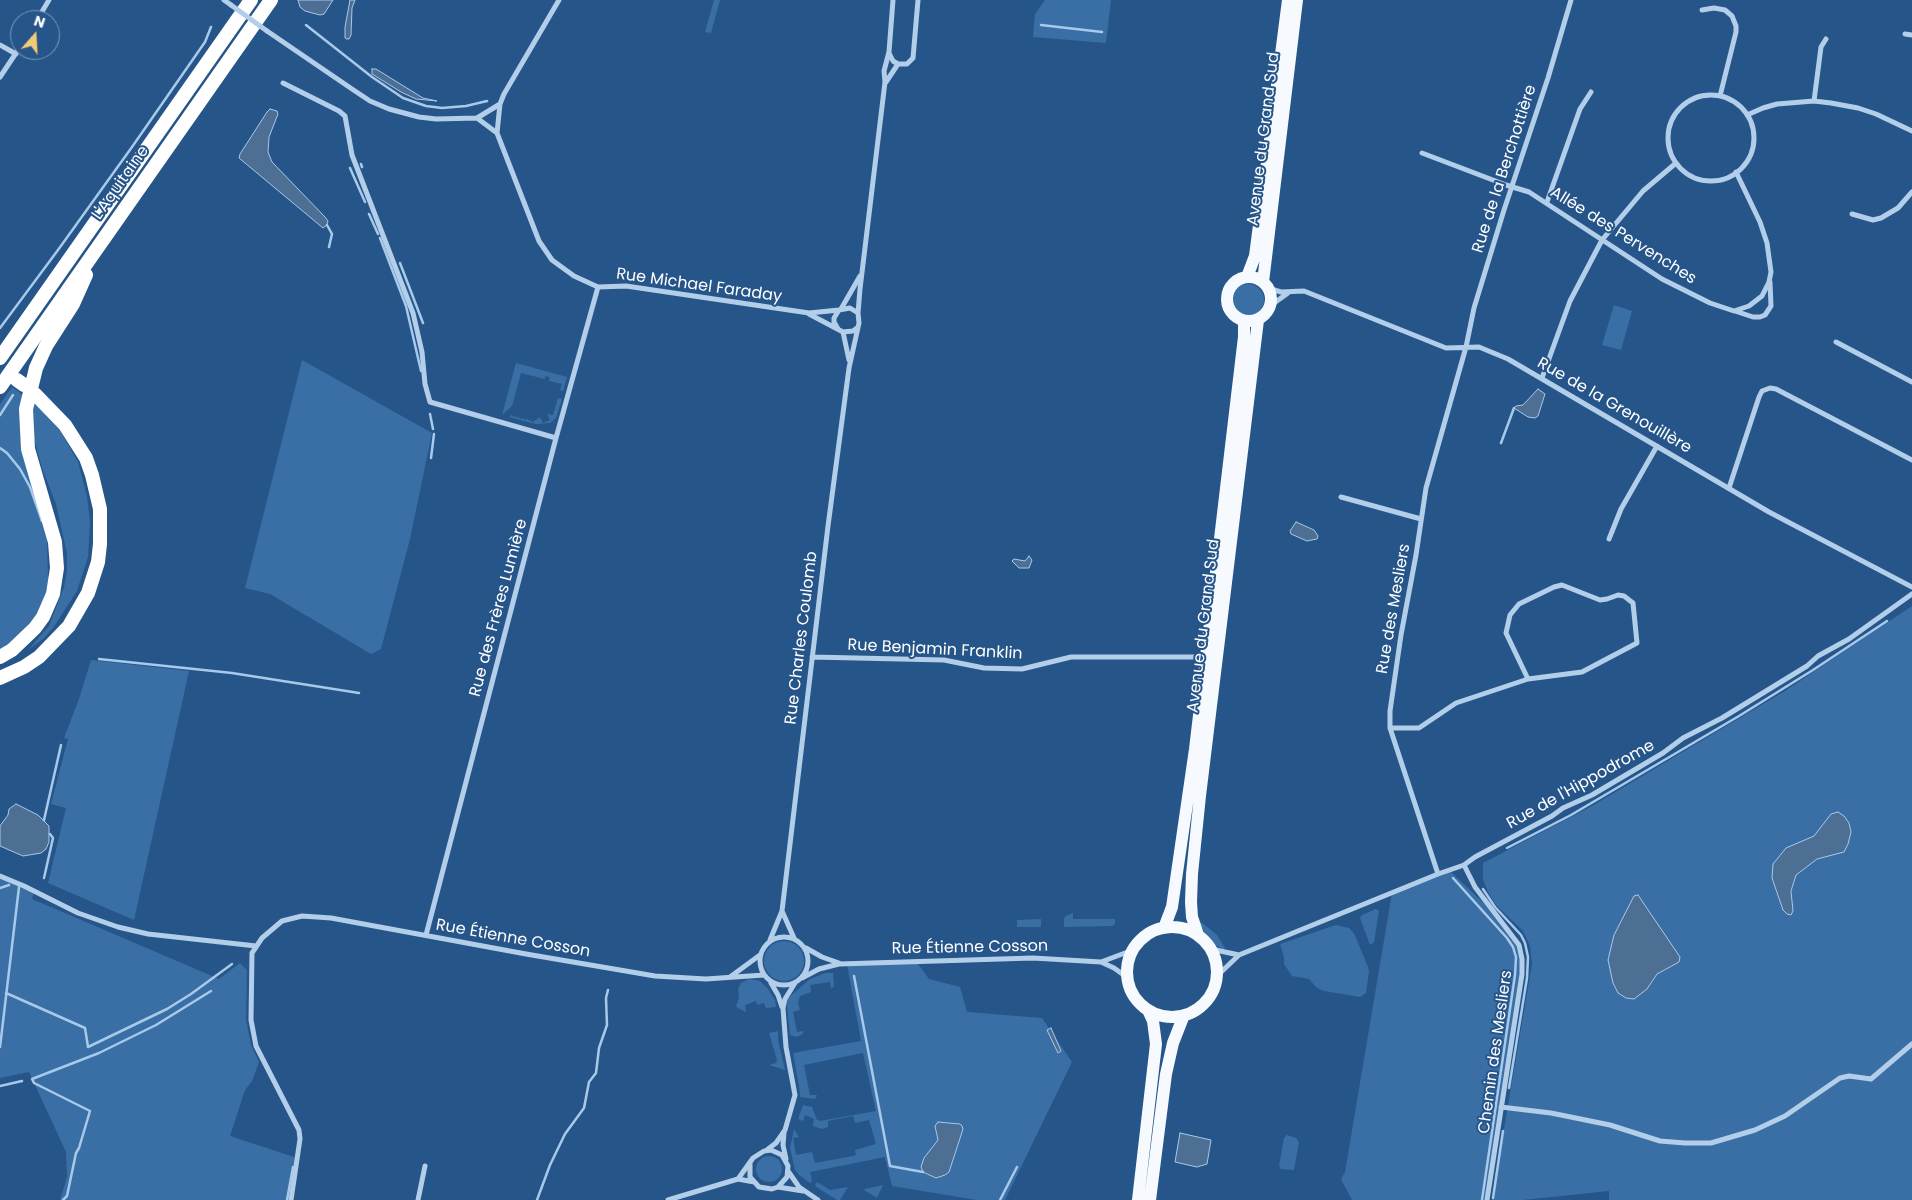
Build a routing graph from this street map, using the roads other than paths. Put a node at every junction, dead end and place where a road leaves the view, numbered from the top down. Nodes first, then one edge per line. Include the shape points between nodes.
1 (224, 0) edge
2 (251, 0) edge
3 (271, 0) edge
4 (559, 0) edge
5 (893, 0) edge
6 (918, 0) edge
7 (1288, 0) edge
8 (1297, 0) edge
9 (1571, 0) edge
10 (1702, 10) dead end
11 (1905, 34) dead end
12 (1912, 35) edge
13 (1826, 39) dead end
14 (889, 52) junction
15 (12, 60) edge
16 (898, 64) junction
17 (0, 77) edge
18 (885, 82) junction
19 (283, 83) dead end
20 (1591, 92) dead end
21 (1720, 96) junction
22 (1814, 101) junction
23 (500, 104) junction
24 (1747, 115) junction
25 (477, 118) junction
26 (1912, 131) edge
27 (497, 133) junction
28 (1422, 153) dead end
29 (1676, 163) junction
30 (1736, 172) junction
31 (1513, 186) junction
32 (1912, 192) edge
33 (1547, 202) junction
34 (1852, 214) dead end
35 (1602, 240) junction
36 (101, 243) junction
37 (862, 271) junction
38 (1247, 277) junction
39 (1770, 282) junction
40 (1266, 285) junction
41 (598, 287) junction
42 (1289, 292) junction
43 (1270, 306) junction
44 (840, 309) junction
45 (1734, 311) junction
46 (809, 313) junction
47 (858, 313) junction
48 (1258, 320) junction
49 (1244, 321) junction
50 (857, 328) junction
51 (841, 331) junction
52 (1836, 342) dead end
53 (5, 345) edge
54 (1466, 347) junction
55 (0, 358) edge
56 (850, 368) junction
57 (1542, 378) junction
58 (1912, 382) edge
59 (25, 386) dead end
60 (0, 387) edge
61 (556, 438) junction
62 (1657, 446) junction
63 (1912, 460) edge
64 (1728, 488) junction
65 (1341, 497) dead end
66 (1421, 519) junction
67 (1609, 539) dead end
68 (1912, 587) edge
69 (1912, 594) edge
70 (0, 657) edge
71 (812, 657) junction
72 (1206, 657) junction
73 (0, 678) edge
74 (1528, 678) junction
75 (1390, 728) junction
76 (1464, 865) junction
77 (1438, 874) junction
78 (0, 876) edge
79 (782, 911) junction
80 (1164, 928) junction
81 (426, 935) junction
82 (1198, 935) junction
83 (794, 938) junction
84 (770, 940) junction
85 (256, 946) junction
86 (806, 948) junction
87 (1211, 949) junction
88 (1133, 950) junction
89 (760, 955) junction
90 (1240, 955) junction
91 (1101, 962) junction
92 (839, 964) junction
93 (764, 975) junction
94 (1217, 976) junction
95 (730, 977) junction
96 (802, 978) junction
97 (1128, 978) junction
98 (769, 980) junction
99 (795, 983) junction
100 (1148, 1010) junction
101 (783, 1014) junction
102 (1184, 1015) junction
103 (1912, 1044) edge
104 (1501, 1107) junction
105 (785, 1130) junction
106 (766, 1151) junction
107 (786, 1160) junction
108 (750, 1164) junction
109 (425, 1166) dead end
110 (788, 1171) junction
111 (738, 1179) junction
112 (754, 1182) junction
113 (778, 1187) junction
114 (806, 1192) junction
115 (291, 1200) edge
116 (418, 1200) edge
117 (668, 1200) edge
118 (818, 1200) edge
119 (1138, 1200) edge
120 (1150, 1200) edge
121 (1487, 1200) edge

1 - 25 street, bridge via 370,101 419,117
2 - 53 highway, L'Aquitaine
3 - 36 highway, L'Aquitaine
4 - 23 street, Rue Michael Faraday
5 - 14 street, Rue Charles Coulomb
6 - 16 street, Rue Charles Coulomb via 914,54 911,62
7 - 38 main road, Avenue du Grand Sud via 1255,256
8 - 40 main road, Avenue du Grand Sud
9 - 31 street, Rue de la Berchottière
10 - 21 street via 1725,10 1736,26
11 - 12 street
13 - 22 street via 1821,47
14 - 16 street
14 - 18 street, Rue Charles Coulomb via 885,62
15 - 17 street
16 - 18 street, Rue Charles Coulomb
18 - 37 street, Rue Charles Coulomb
19 - 61 street via 345,116 352,155 413,313 430,402
20 - 33 street via 1580,110
21 - 24 street via 1739,105
21 - 29 street via 1696,98 1676,113 1668,136
22 - 24 street via 1777,104
22 - 26 street via 1858,108
23 - 25 street
23 - 27 street, Rue Michael Faraday
24 - 30 street via 1754,137 1752,150
25 - 27 street
27 - 41 street, Rue Michael Faraday via 541,246 562,269
28 - 31 street, Allée des Pervenches
29 - 30 street via 1692,177 1704,180 1716,181
29 - 35 street via 1643,191
30 - 39 street via 1766,242
31 - 33 street, Allée des Pervenches
31 - 54 street, Rue de la Berchottière via 1474,308
32 - 34 street via 1898,208 1881,218
33 - 35 street, Allée des Pervenches
35 - 45 street, Allée des Pervenches via 1670,284
35 - 57 street via 1570,301
36 - 60 highway, L'Aquitaine
36 - 70 highway via 73,304 41,356 31,382 26,409 28,448 56,548 53,594 35,628
37 - 44 street, Rue Charles Coulomb
37 - 47 street, Rue Charles Coulomb
38 - 40 main road
38 - 49 main road via 1230,287 1227,299 1234,315
39 - 45 street via 1756,302
39 - 45 street, Allée des Pervenches via 1771,306 1765,315 1760,318
40 - 42 street, Rue de la Grenouillère via 1280,292
40 - 43 main road via 1271,294
41 - 46 street, Rue Michael Faraday via 626,286
41 - 61 street, Rue des Frères Lumière
42 - 43 street
42 - 54 street, Rue de la Grenouillère via 1304,291 1446,348
43 - 48 main road
44 - 46 street, Rue Michael Faraday
44 - 47 street via 850,308
44 - 51 street, Rue Charles Coulomb via 834,322
46 - 51 street, Rue Michael Faraday
47 - 50 street, Rue Charles Coulomb
48 - 49 main road
48 - 82 main road, Avenue du Grand Sud via 1193,858 1191,902
49 - 72 main road, Avenue du Grand Sud
50 - 51 street
50 - 56 street, Rue Charles Coulomb
51 - 56 street, Rue Charles Coulomb via 848,347
52 - 58 street
53 - 55 highway, L'Aquitaine
54 - 57 street, Rue de la Grenouillère via 1479,347
54 - 66 street, Rue des Mesliers via 1428,482
56 - 71 street, Rue Charles Coulomb
57 - 62 street, Rue de la Grenouillère
59 - 73 highway via 65,425 86,458 100,509 100,544 88,593 68,626 39,657
61 - 81 street, Rue des Frères Lumière
62 - 64 street, Rue de la Grenouillère
62 - 67 street via 1621,509
63 - 64 street via 1770,388 1759,396
64 - 68 street, Rue de la Grenouillère
65 - 66 street
66 - 75 street, Rue des Mesliers via 1400,635
69 - 76 street, Rue de l'Hippodrome via 1849,639 1722,718 1683,738 1592,795 1475,856
71 - 72 street, Rue Benjamin Franklin via 944,660 984,668 1022,669 1071,657
71 - 79 street, Rue Charles Coulomb
72 - 80 main road, Avenue du Grand Sud via 1173,899
74 - 74 street via 1578,674 1636,644 1633,603 1618,595 1600,600 1562,585 1519,604 1510,615 1506,633
74 - 75 street via 1456,703 1419,728
75 - 77 street, Rue des Mesliers
76 - 77 street, Rue de l'Hippodrome
76 - 104 street, Chemin des Mesliers via 1485,902 1518,946 1522,959
77 - 90 street, Rue de l'Hippodrome
78 - 85 street via 78,913 118,927 148,934
79 - 83 street
79 - 84 street, Rue Charles Coulomb
80 - 82 main road via 1182,928
80 - 88 main road via 1146,936
81 - 85 street, Rue Étienne Cosson via 314,916 282,920
81 - 95 street, Rue Étienne Cosson via 625,972 679,978
82 - 87 main road
83 - 84 street
83 - 86 street
84 - 89 street
85 - 115 street via 252,953 251,1020 256,1046 299,1130
86 - 92 street, Rue Étienne Cosson
86 - 96 street via 809,964
87 - 90 street
87 - 94 main road
88 - 91 street, Rue Étienne Cosson
88 - 97 main road
89 - 93 street
89 - 95 street
90 - 94 street, Rue de l'Hippodrome
91 - 92 street, Rue Étienne Cosson via 1033,958
91 - 97 street, Rue Étienne Cosson
92 - 96 street, Rue Étienne Cosson via 818,969
93 - 95 street, Rue Étienne Cosson
93 - 98 street
94 - 102 main road via 1207,1001
96 - 99 street
97 - 100 main road via 1135,996
98 - 99 street via 781,985
98 - 101 street
99 - 101 street via 784,999
100 - 102 main road via 1166,1016
100 - 119 main road via 1156,1044
101 - 105 street via 795,1095
102 - 120 main road via 1166,1074
103 - 104 street via 1871,1079 1840,1078 1785,1116 1755,1130 1712,1143 1660,1141 1610,1125
104 - 121 street, Chemin des Mesliers
105 - 106 street
105 - 107 street
106 - 107 street via 777,1152
106 - 108 street via 758,1153
107 - 110 street
108 - 111 street
108 - 112 street via 750,1177
109 - 116 street
110 - 113 street
110 - 114 street
111 - 112 street
111 - 117 street
112 - 113 street via 765,1189
113 - 114 street
114 - 118 street

